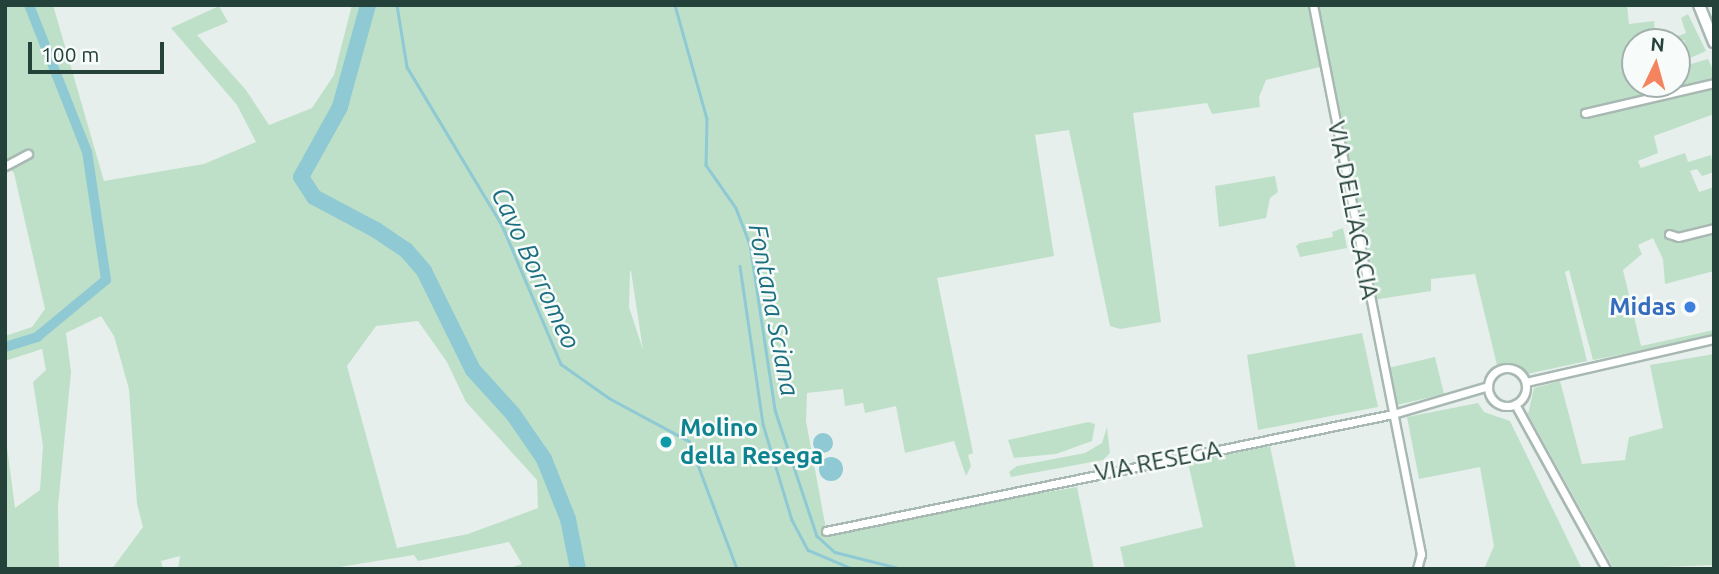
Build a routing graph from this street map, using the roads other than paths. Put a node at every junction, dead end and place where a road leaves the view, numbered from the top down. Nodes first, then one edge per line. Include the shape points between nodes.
1 (1313, 5) edge
2 (1699, 5) edge
3 (1714, 42) edge
4 (1714, 83) edge
5 (1586, 113) dead end
6 (28, 154) dead end
7 (5, 166) edge
8 (1714, 228) edge
9 (1669, 234) dead end
10 (1714, 340) edge
11 (1526, 382) junction
12 (1488, 386) junction
13 (1515, 404) junction
14 (1393, 414) junction
15 (826, 531) dead end
16 (1417, 569) edge
17 (1606, 569) edge

1 - 14 street, VIA DELL'ACACIA
2 - 3 main road
4 - 5 street
6 - 7 street
8 - 9 street via 1678,237
10 - 11 street
11 - 12 street via 1519,372 1502,368 1492,375
11 - 13 street via 1523,397
12 - 13 street via 1494,401
12 - 14 street, VIA RESEGA
13 - 17 street
14 - 15 street, VIA RESEGA
14 - 16 street, VIA DELL'ACACIA via 1421,554

